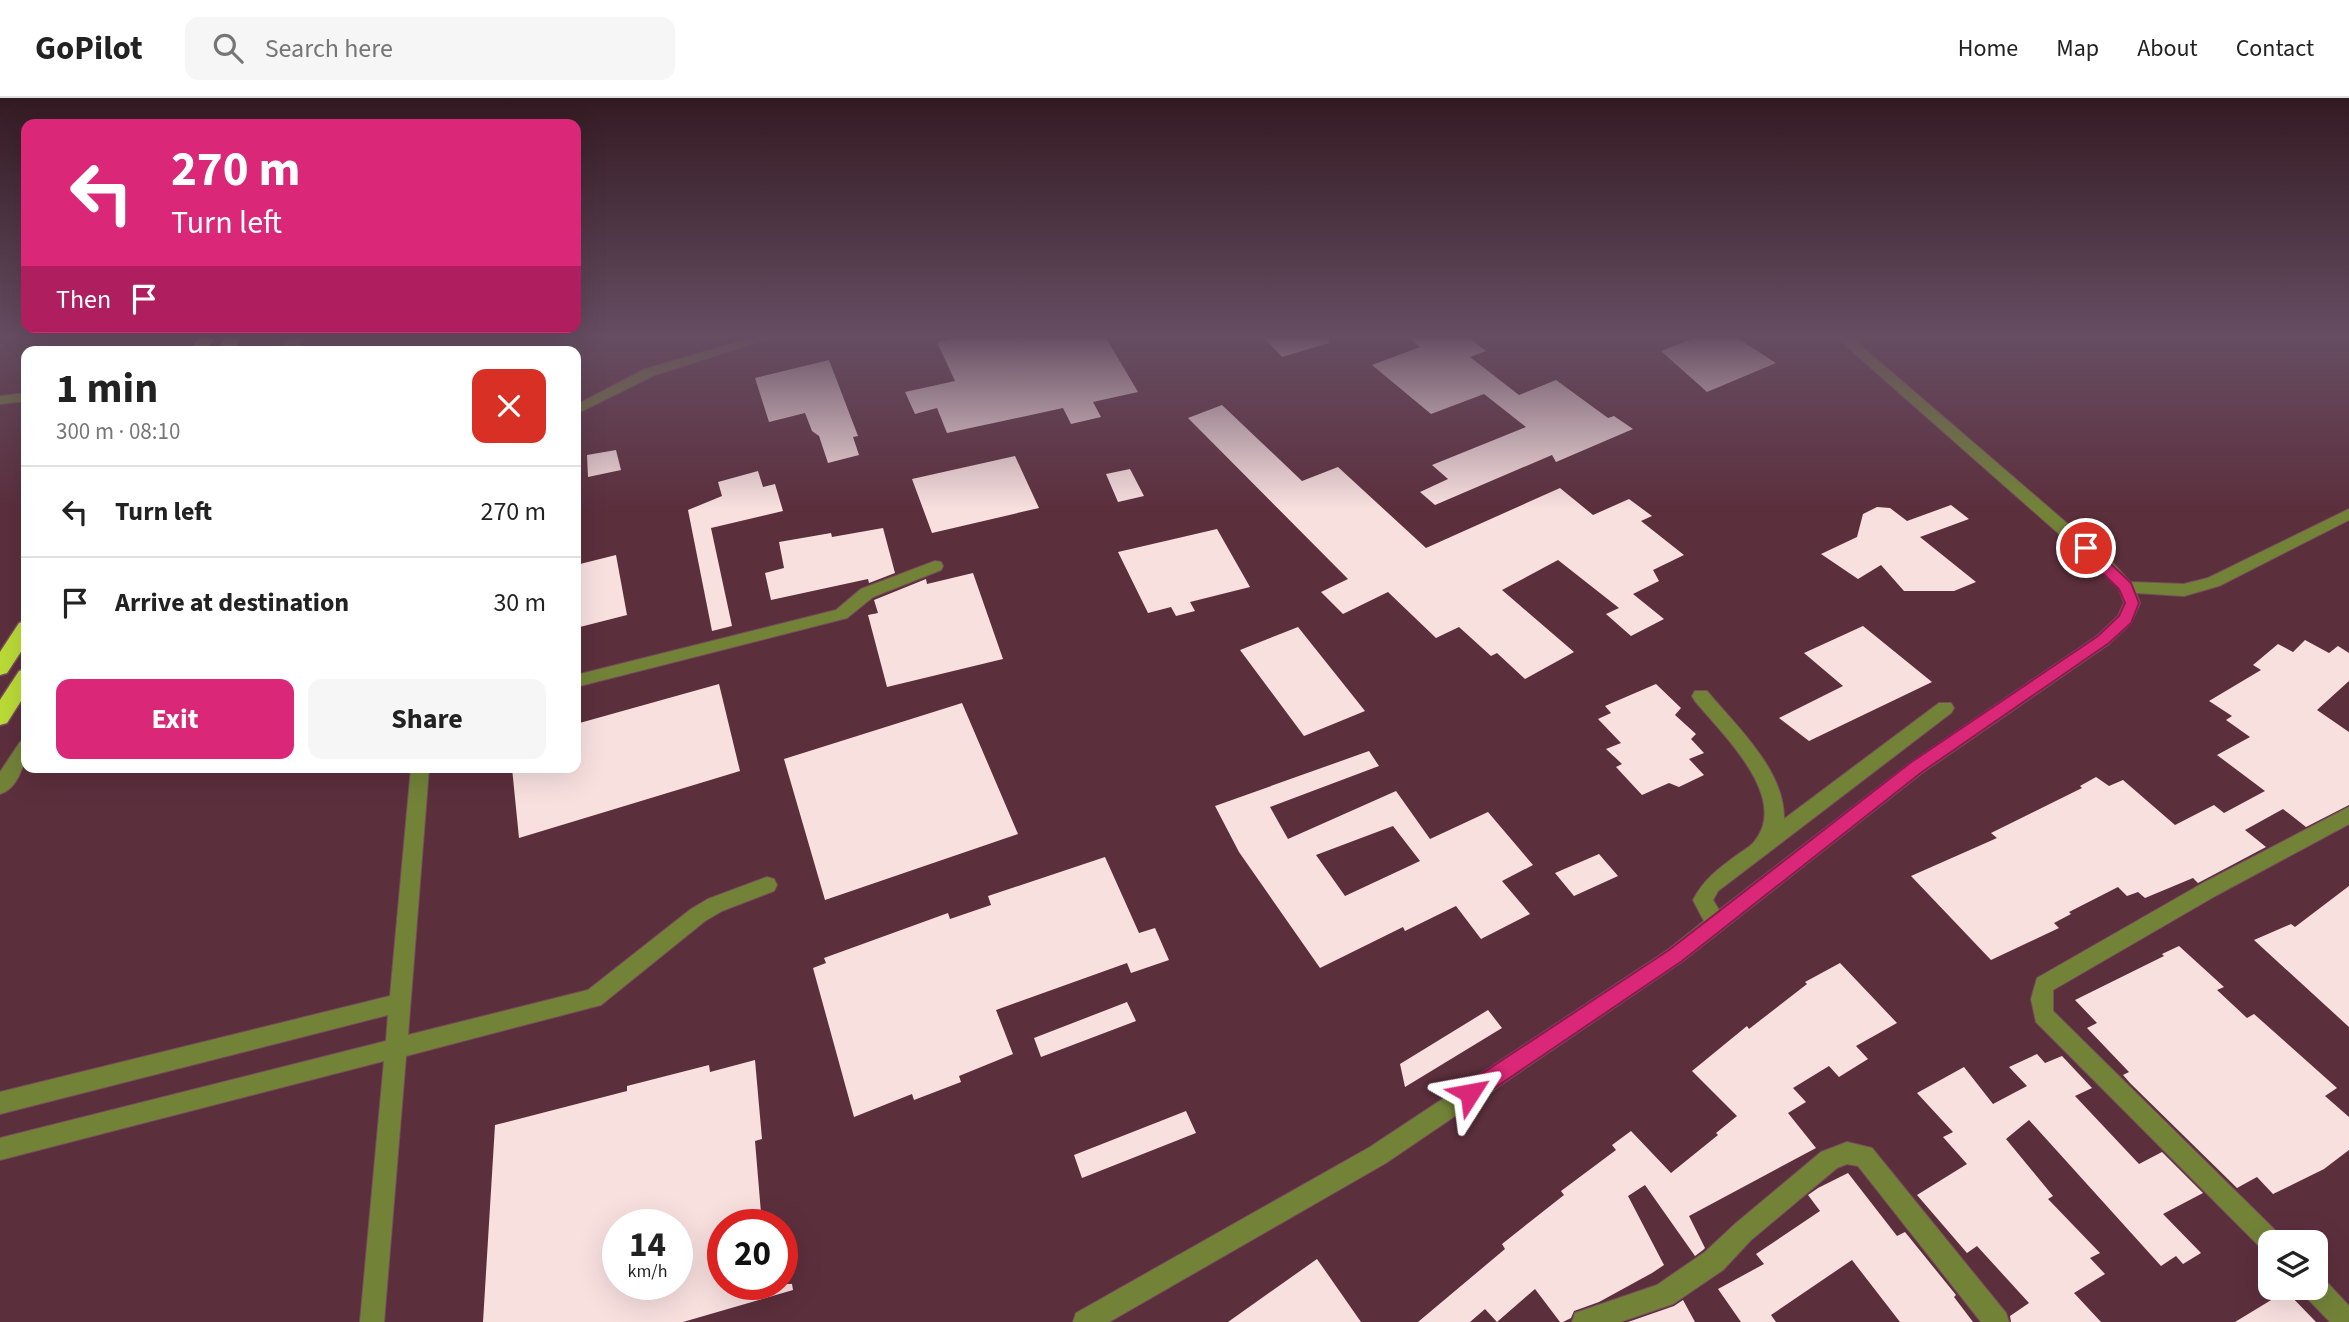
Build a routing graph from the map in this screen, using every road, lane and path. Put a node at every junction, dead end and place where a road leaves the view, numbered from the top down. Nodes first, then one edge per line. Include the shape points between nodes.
1 (605, 395) edge
2 (1910, 395) edge
3 (21, 398) edge
4 (0, 400) edge
5 (581, 407) edge
6 (2349, 514) edge
7 (935, 566) dead end
8 (2126, 587) junction
9 (21, 636) edge
10 (0, 668) edge
11 (581, 680) edge
12 (21, 685) edge
13 (1701, 696) dead end
14 (1945, 708) dead end
15 (0, 717) edge
16 (21, 755) edge
17 (420, 773) edge
18 (0, 787) edge
19 (2349, 815) edge
20 (1760, 847) junction
21 (767, 885) dead end
22 (1716, 924) junction
23 (398, 1003) junction
24 (395, 1047) junction
25 (0, 1103) edge
26 (0, 1149) edge
27 (2259, 1230) edge
28 (2326, 1300) edge
29 (372, 1322) edge
30 (1085, 1322) edge
31 (1584, 1322) edge
32 (1997, 1322) edge
33 (2347, 1322) edge

1 - 5 street
2 - 8 street
3 - 4 street
6 - 8 street via 2213,582 2184,590
7 - 11 street via 867,593 841,614
8 - 22 street via 2132,603 2125,619 2103,639 1916,768
9 - 10 highway
12 - 15 highway
13 - 20 street via 1765,779 1775,822
14 - 20 street
16 - 18 street
17 - 23 street
19 - 27 street via 2210,888 2044,985 2043,1015
20 - 22 street via 1711,885 1705,895 1703,900
21 - 24 street via 698,915 594,998
22 - 30 street via 1378,1155
23 - 24 street
23 - 25 street
24 - 26 street
24 - 29 street
28 - 33 street
31 - 32 street via 1664,1295 1714,1261 1829,1160 1847,1153 1864,1156

